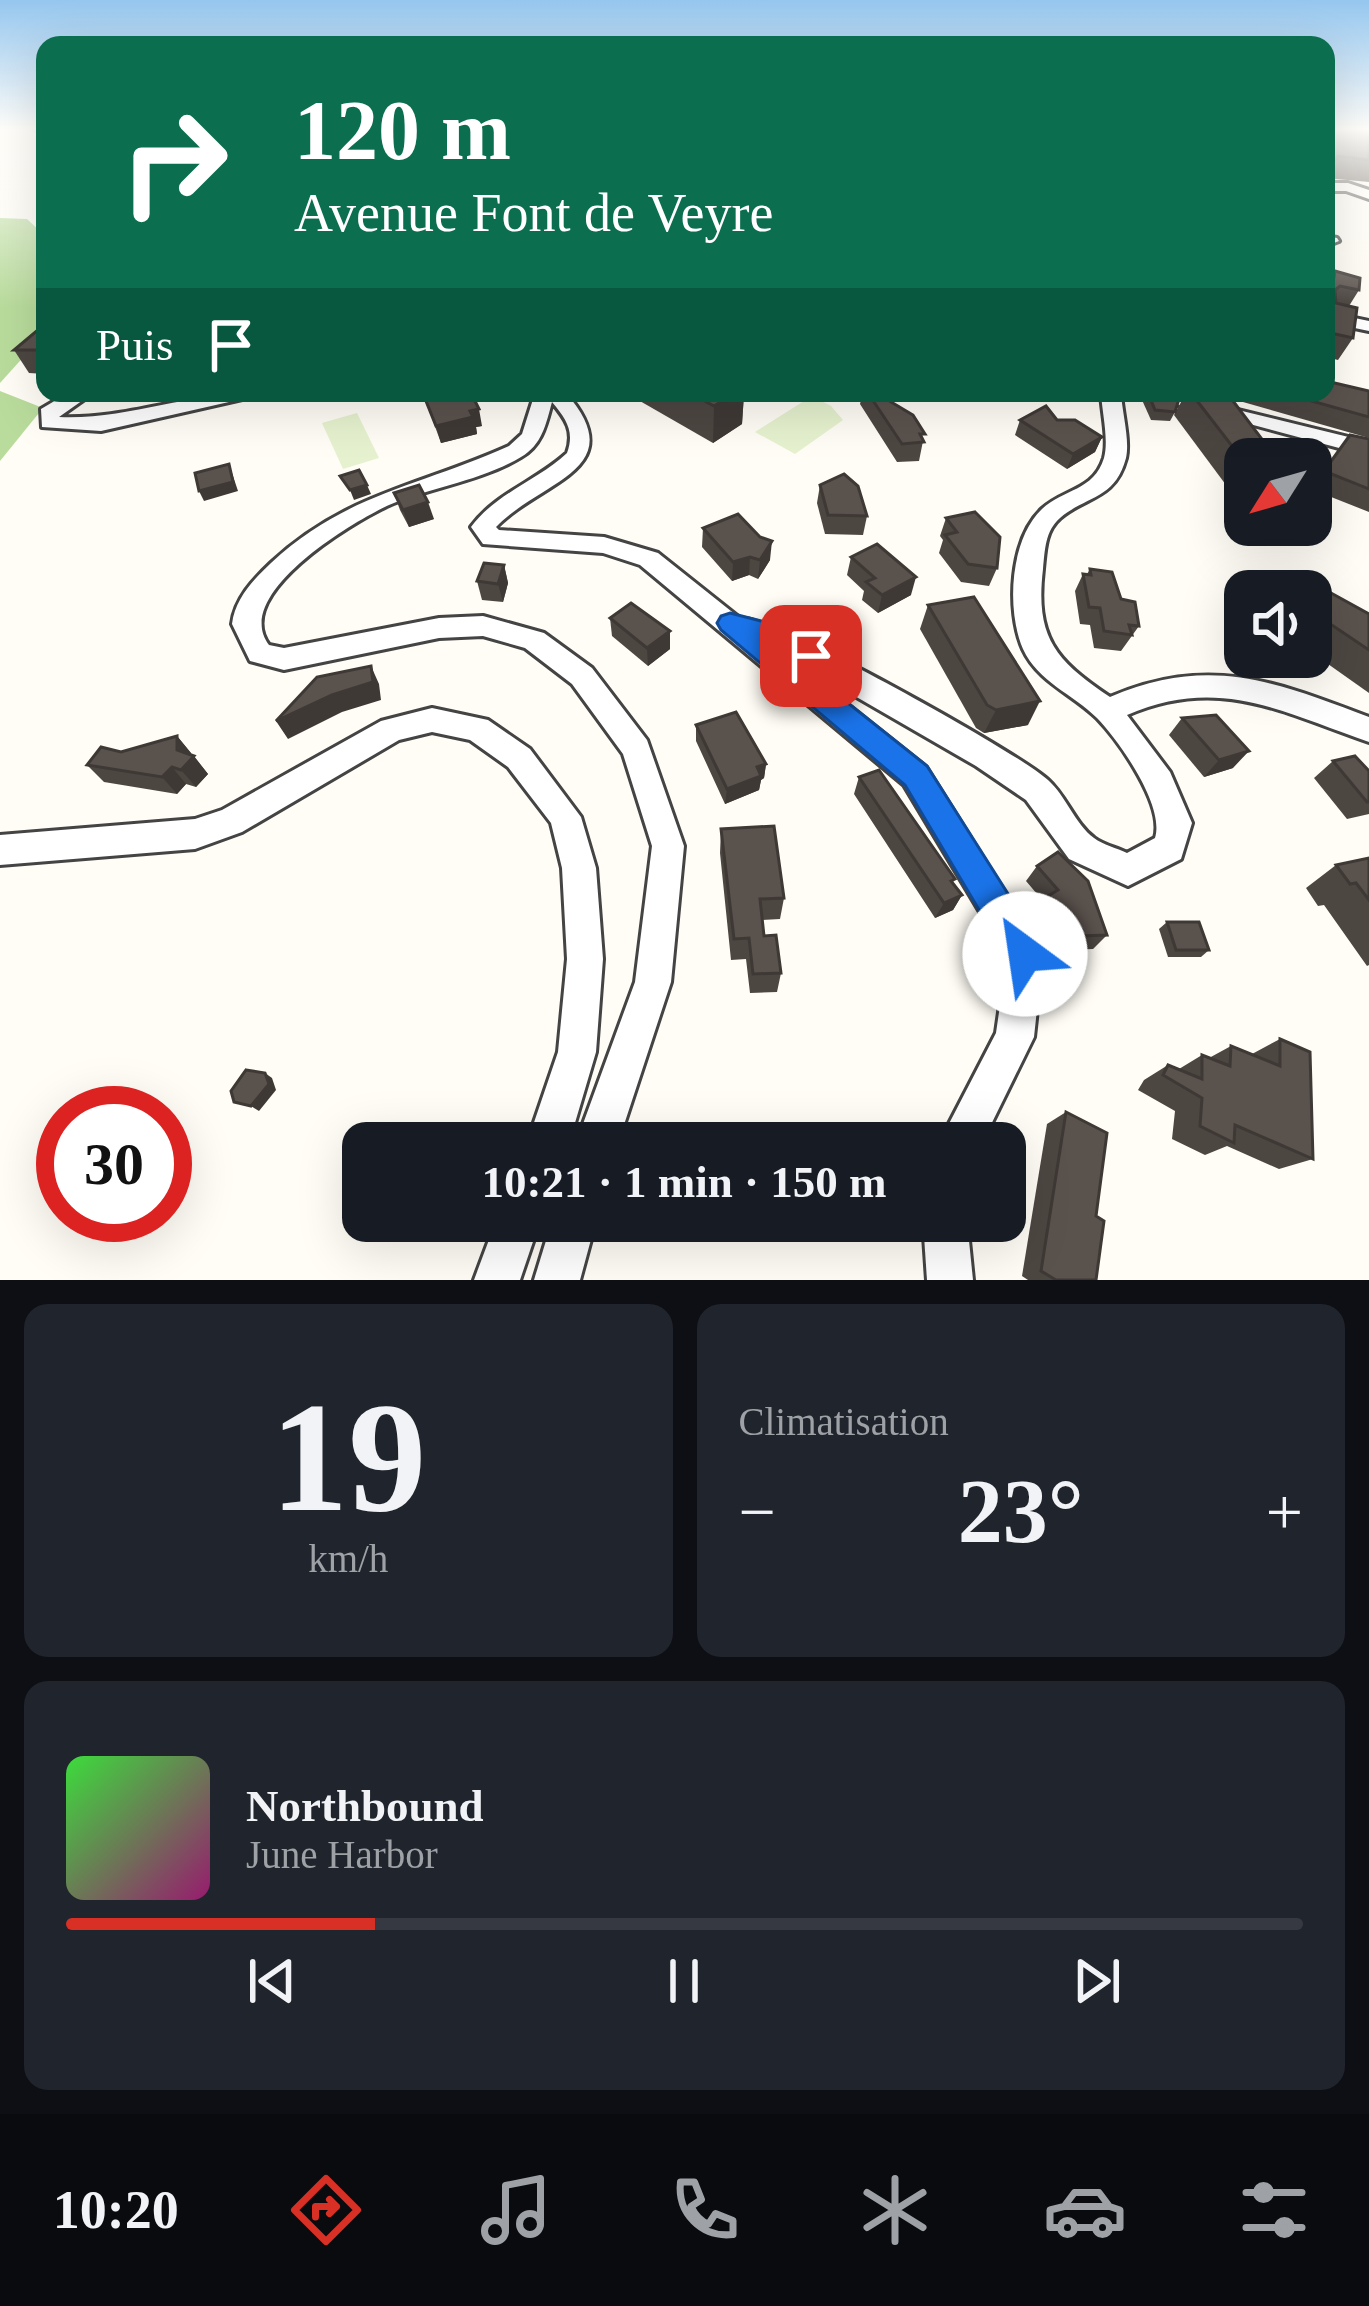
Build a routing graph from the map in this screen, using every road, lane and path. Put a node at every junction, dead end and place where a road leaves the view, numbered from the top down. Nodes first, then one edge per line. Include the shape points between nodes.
1 (1335, 319) edge
2 (1369, 326) edge
3 (67, 402) edge
4 (204, 402) edge
5 (542, 402) edge
6 (564, 402) edge
7 (1112, 402) edge
8 (1180, 402) edge
9 (1369, 449) edge
10 (730, 623) junction
11 (1107, 710) junction
12 (1369, 730) edge
13 (0, 850) edge
14 (555, 1122) edge
15 (604, 1122) edge
16 (971, 1122) edge
17 (511, 1242) edge
18 (568, 1242) edge
19 (947, 1242) edge
20 (497, 1280) edge
21 (557, 1280) edge
22 (950, 1280) edge

1 - 2 street
3 - 4 street via 48,413 49,423 101,425
5 - 15 street via 518,451 376,501 286,565 258,592 246,635 260,654 284,658 439,628 483,626 534,640 582,676 636,748 668,846 653,982
6 - 10 street via 585,432 579,454 483,526 492,538 604,545 649,559
7 - 11 street via 1115,457 1095,491 1053,511 1035,532 1026,602 1036,647 1065,681
8 - 9 street
10 - 11 street via 811,656 987,758 1036,790 1081,848 1128,870 1169,848 1176,823 1159,781
10 - 16 street via 916,776 1025,954 1015,1037
11 - 12 street via 1165,688 1220,684
13 - 14 street via 195,834 231,822 391,730 432,720 478,729 518,758 565,817 579,868 585,959 577,1052
17 - 20 street
18 - 21 street
19 - 22 street

